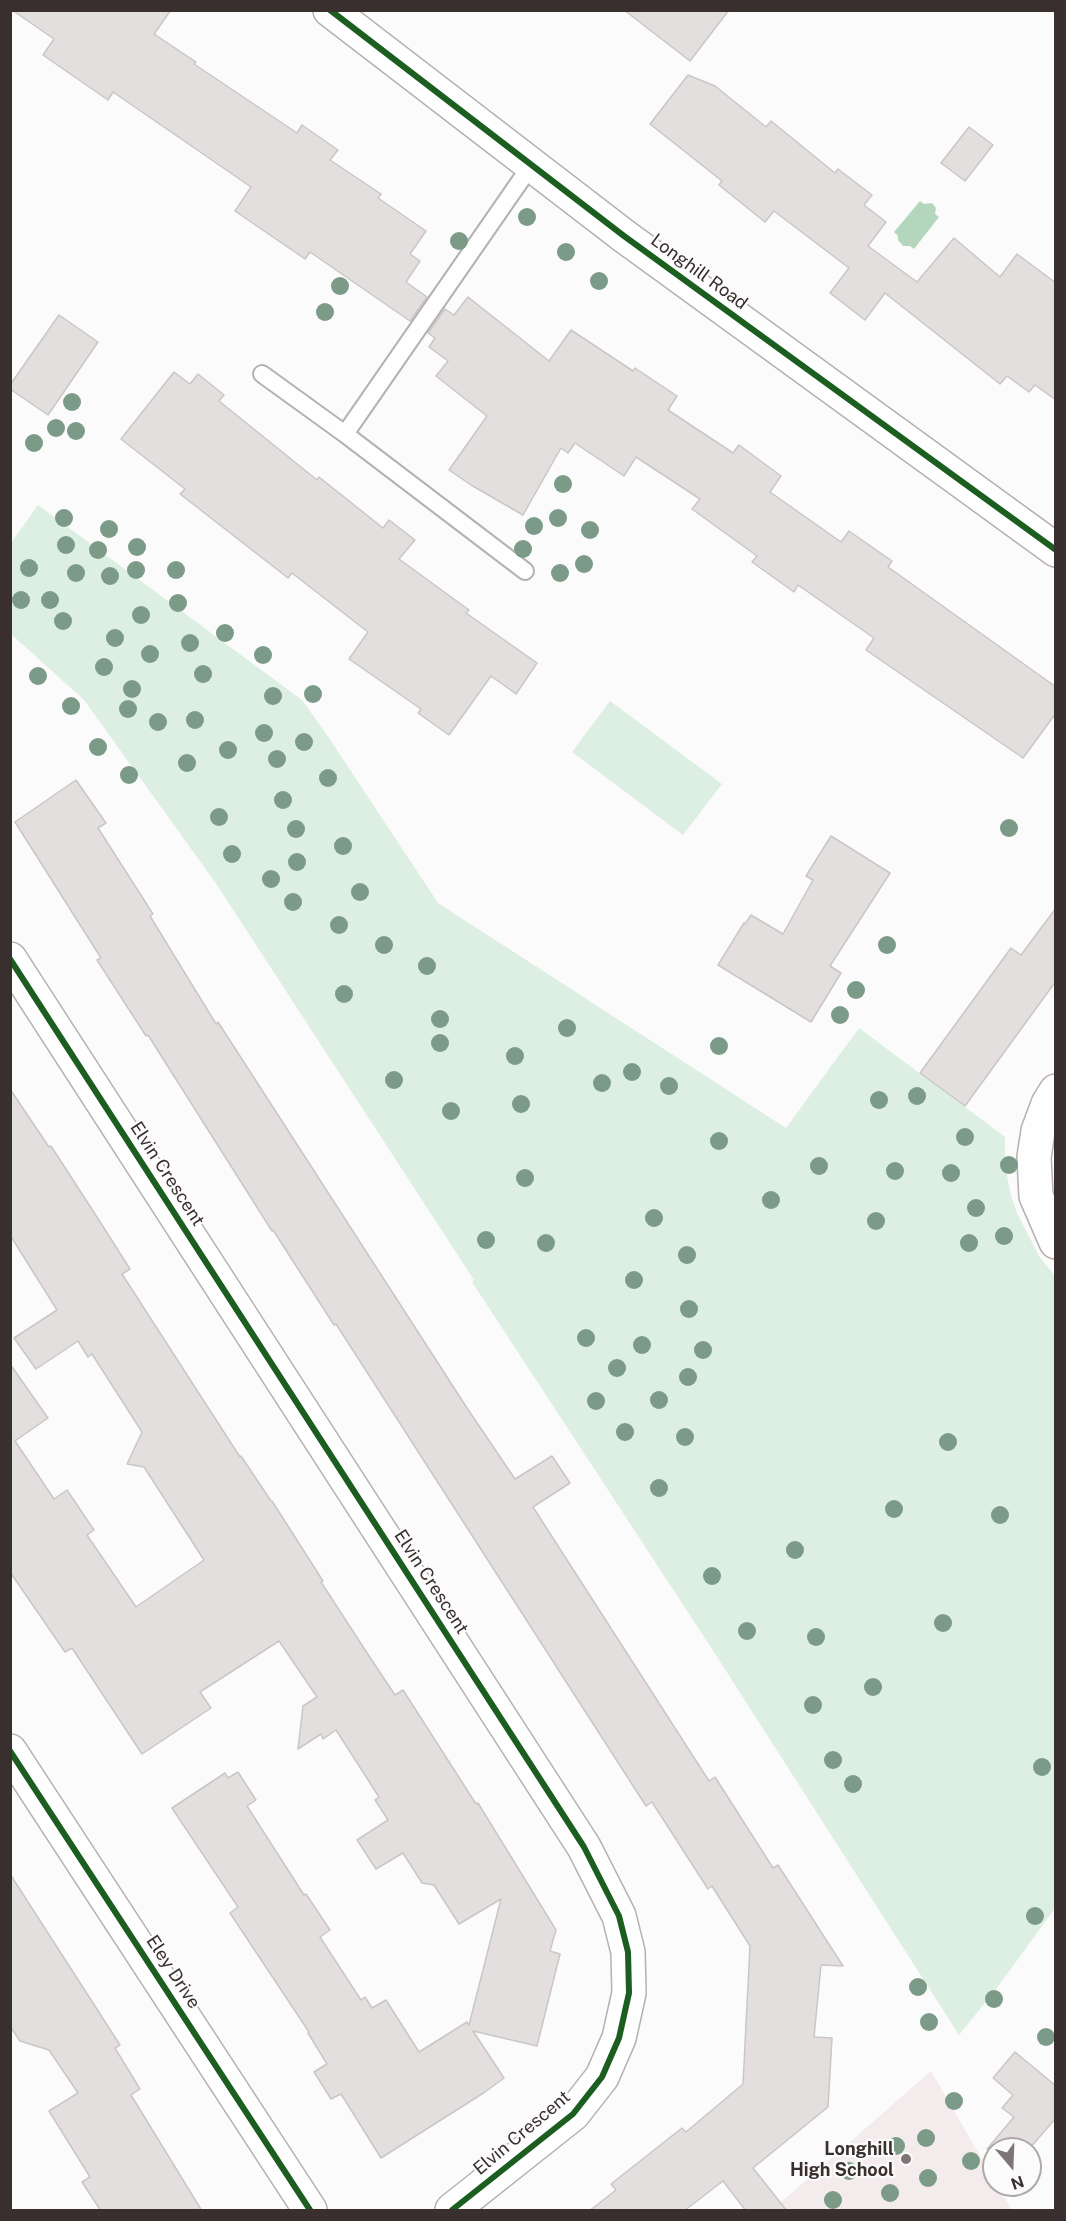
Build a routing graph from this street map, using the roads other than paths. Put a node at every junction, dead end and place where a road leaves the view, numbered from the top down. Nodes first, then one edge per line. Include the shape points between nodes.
1 (330, 10) edge
2 (532, 164) junction
3 (261, 374) dead end
4 (345, 434) junction
5 (1056, 550) edge
6 (525, 571) dead end
7 (10, 959) edge
8 (1056, 1091) edge
9 (1056, 1242) edge
10 (10, 1751) edge
11 (310, 2211) edge
12 (452, 2211) edge

1 - 2 street, Longhill Road
2 - 4 lane
2 - 5 street, Longhill Road via 624,236
3 - 4 lane
4 - 6 lane
7 - 12 street, Elvin Crescent via 584,1847 619,1916 628,1952 629,1994 619,2038 602,2077 573,2114
8 - 9 street via 1038,1131 1034,1157 1036,1196
10 - 11 street, Eley Drive

